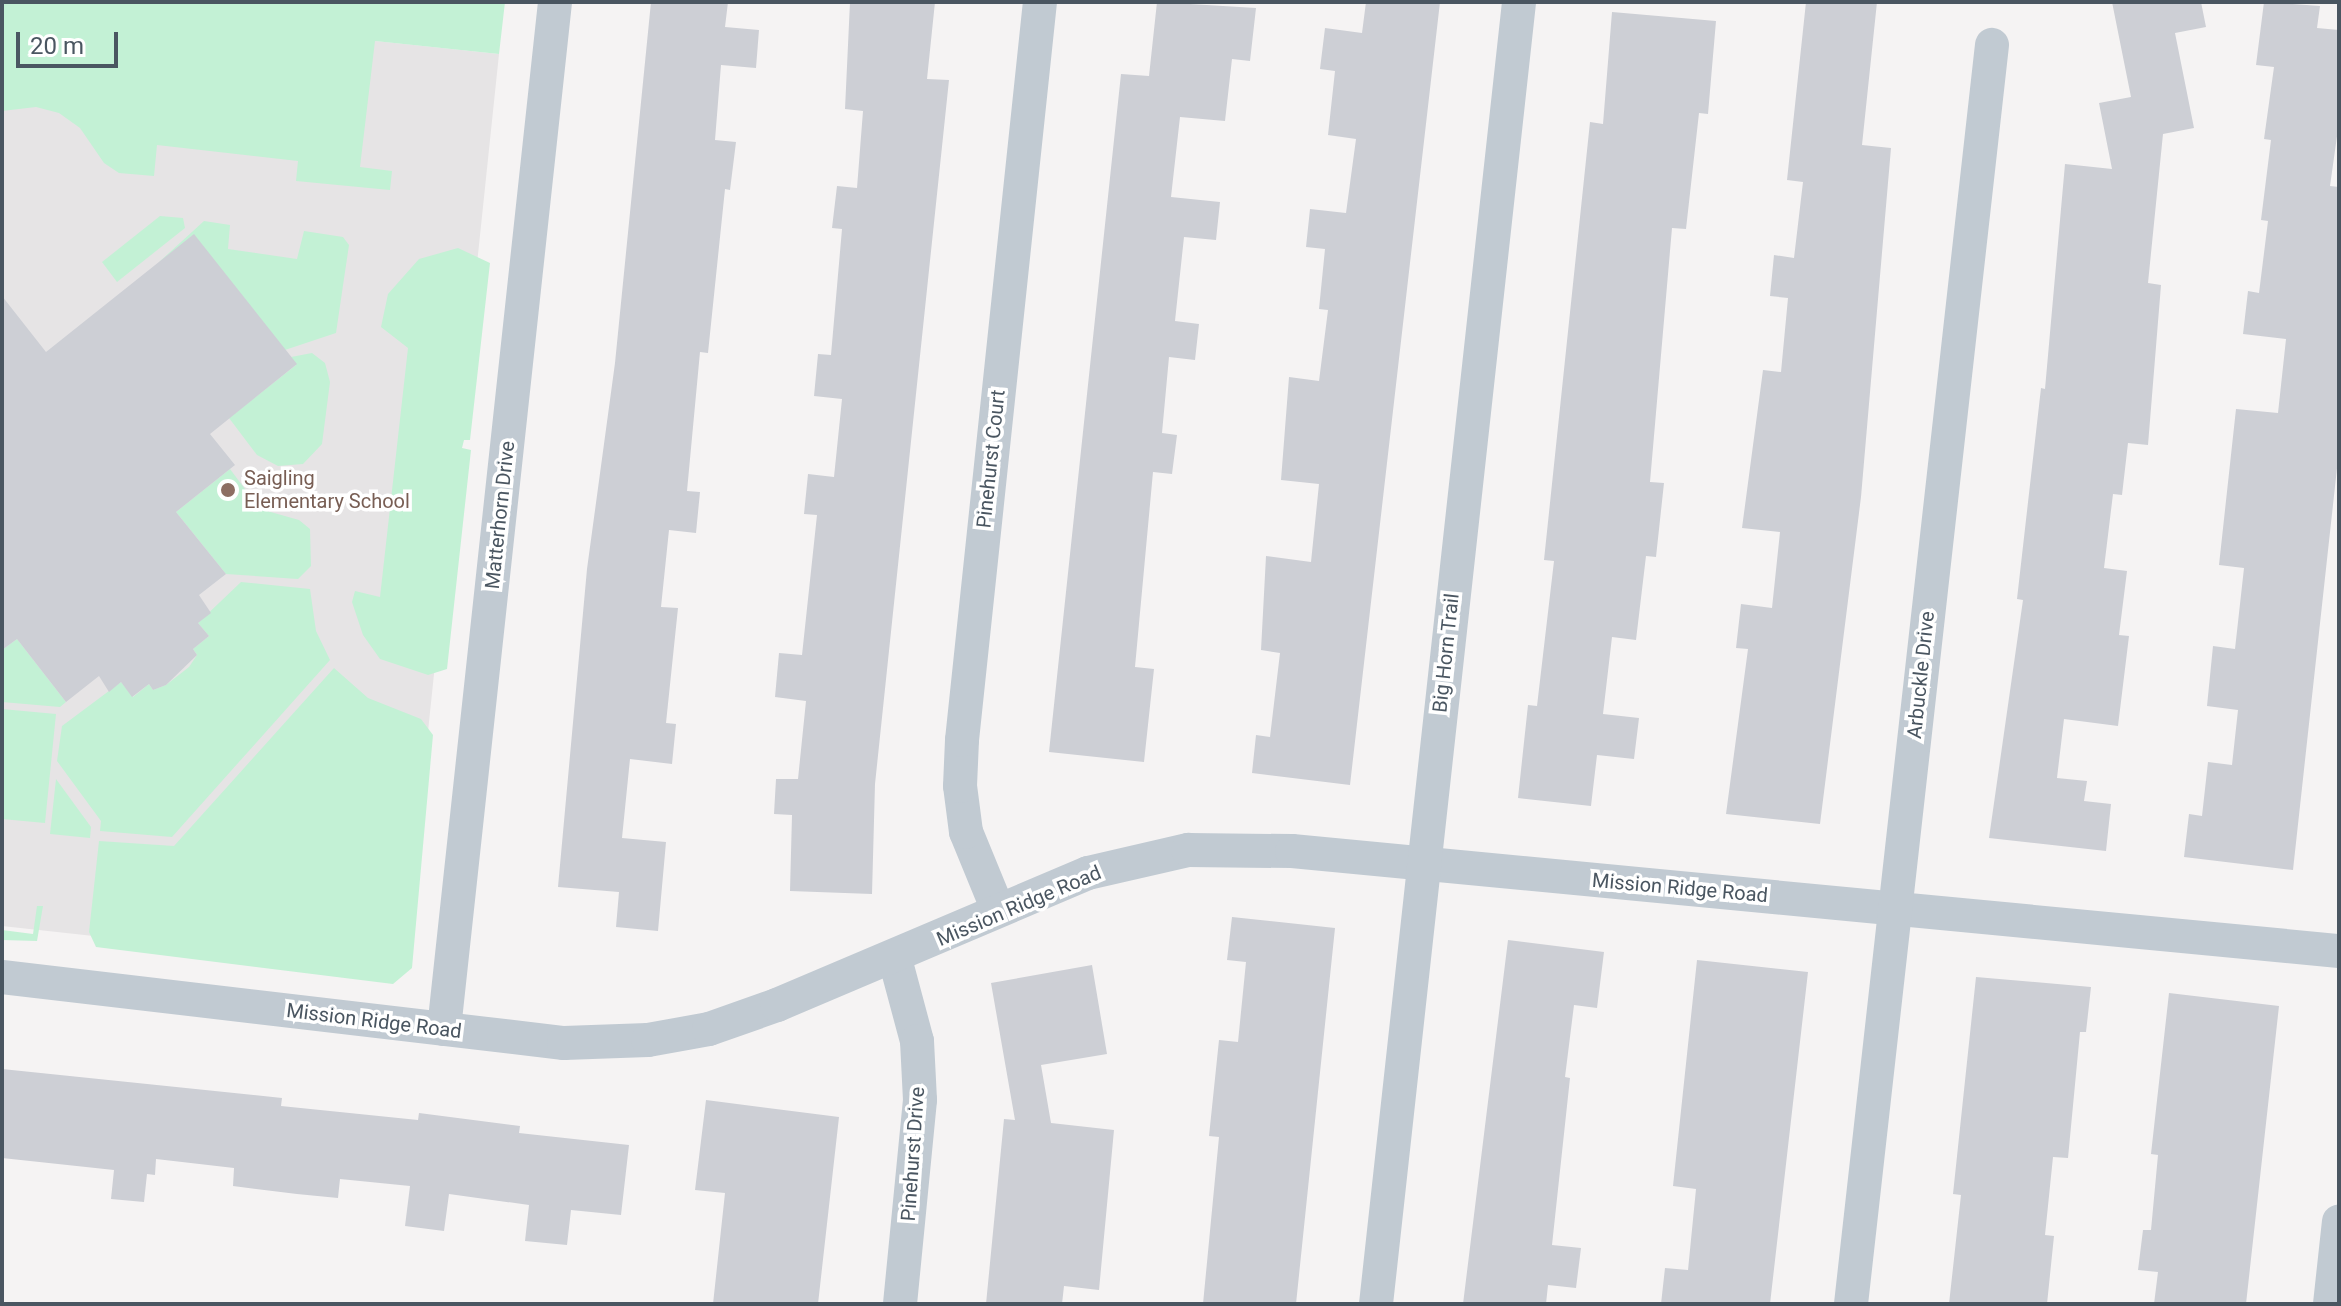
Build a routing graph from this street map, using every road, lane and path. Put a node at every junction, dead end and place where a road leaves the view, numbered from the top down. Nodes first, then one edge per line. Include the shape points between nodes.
1 (555, 2) edge
2 (1040, 2) edge
3 (1519, 2) edge
4 (1992, 45) dead end
5 (1422, 865) junction
6 (1895, 908) junction
7 (998, 910) junction
8 (2339, 951) edge
9 (895, 959) junction
10 (2, 977) edge
11 (444, 1029) junction
12 (2339, 1221) edge
13 (900, 1304) edge
14 (1376, 1304) edge
15 (1851, 1304) edge
16 (2330, 1304) edge

1 - 11 street, Matterhorn Drive
2 - 7 street, Pinehurst Court via 962,740 966,832
3 - 5 street, Big Horn Trail
4 - 6 street, Arbuckle Drive
5 - 6 street, Mission Ridge Road
5 - 7 street, Mission Ridge Road via 1292,851 1188,850 1088,873
5 - 14 street, Big Horn Trail
6 - 8 street, Mission Ridge Road
6 - 15 street, Arbuckle Drive
7 - 9 street, Mission Ridge Road
9 - 11 street, Mission Ridge Road via 709,1029 648,1040 564,1043
9 - 13 street, Pinehurst Drive via 917,1041 920,1100
10 - 11 street, Mission Ridge Road
12 - 16 street

